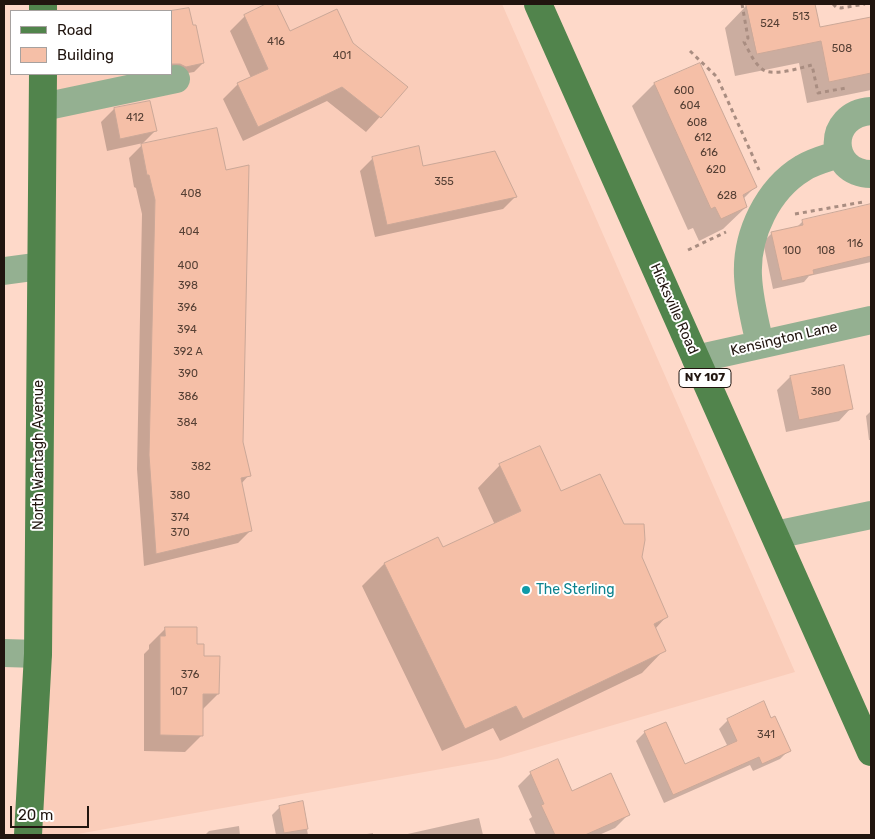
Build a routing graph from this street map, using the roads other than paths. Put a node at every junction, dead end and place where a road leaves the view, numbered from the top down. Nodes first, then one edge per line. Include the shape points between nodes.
1 (538, 4) edge
2 (43, 75) edge
3 (176, 79) dead end
4 (43, 107) junction
5 (871, 111) edge
6 (839, 154) junction
7 (871, 174) edge
8 (41, 266) junction
9 (4, 271) edge
10 (871, 320) edge
11 (760, 344) junction
12 (696, 359) junction
13 (871, 515) edge
14 (775, 535) junction
15 (4, 653) edge
16 (38, 654) junction
17 (871, 752) edge
18 (28, 835) edge

1 - 12 main road, Hicksville Road / NY 107
2 - 4 main road, North Wantagh Avenue
3 - 4 street
4 - 8 main road, North Wantagh Avenue
5 - 6 street via 856,114 844,124 838,133
6 - 7 street via 853,170
6 - 11 street via 805,166 792,175 771,196 759,220 750,252 748,275
8 - 9 street
8 - 16 main road, North Wantagh Avenue
10 - 11 street, Kensington Lane
11 - 12 street, Kensington Lane
12 - 14 main road, Hicksville Road / NY 107
13 - 14 street
14 - 17 main road, Hicksville Road / NY 107
15 - 16 street
16 - 18 main road, North Wantagh Avenue

